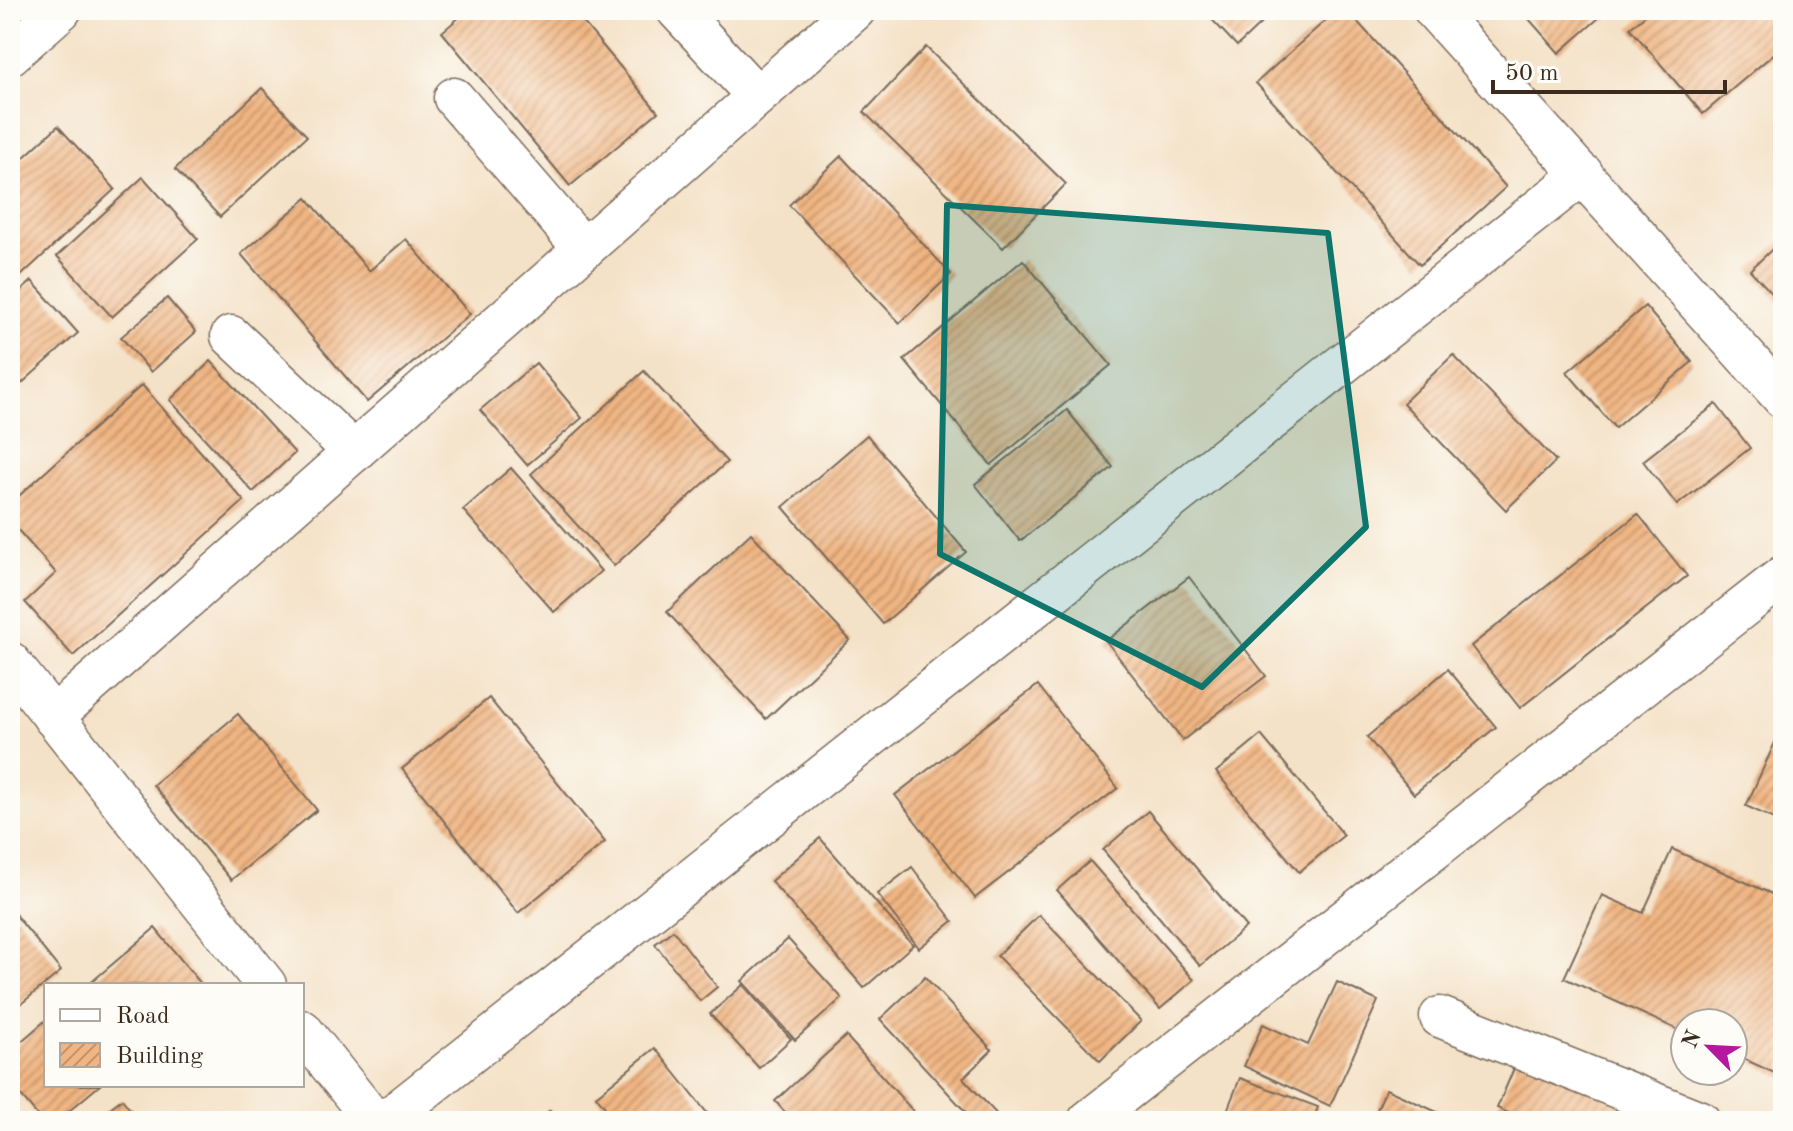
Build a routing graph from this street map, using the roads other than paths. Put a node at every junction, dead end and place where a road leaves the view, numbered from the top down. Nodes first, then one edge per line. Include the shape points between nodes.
1 (61, 10) edge
2 (677, 10) edge
3 (855, 10) edge
4 (1434, 10) edge
5 (10, 55) edge
6 (757, 96) junction
7 (454, 98) dead end
8 (1583, 174) junction
9 (584, 249) junction
10 (231, 336) dead end
11 (1783, 398) edge
12 (354, 452) junction
13 (1783, 576) edge
14 (10, 662) edge
15 (53, 717) junction
16 (264, 983) edge
17 (1440, 1017) dead end
18 (304, 1033) edge
19 (374, 1121) edge
20 (385, 1121) edge
21 (1088, 1121) edge
22 (1700, 1121) edge

1 - 5 street
2 - 6 street
3 - 6 street
4 - 8 street
6 - 9 street
7 - 9 street
8 - 11 street
8 - 20 street
9 - 12 street
10 - 12 street
12 - 15 street
13 - 21 street
14 - 15 street
15 - 16 street
17 - 22 street
18 - 19 street

